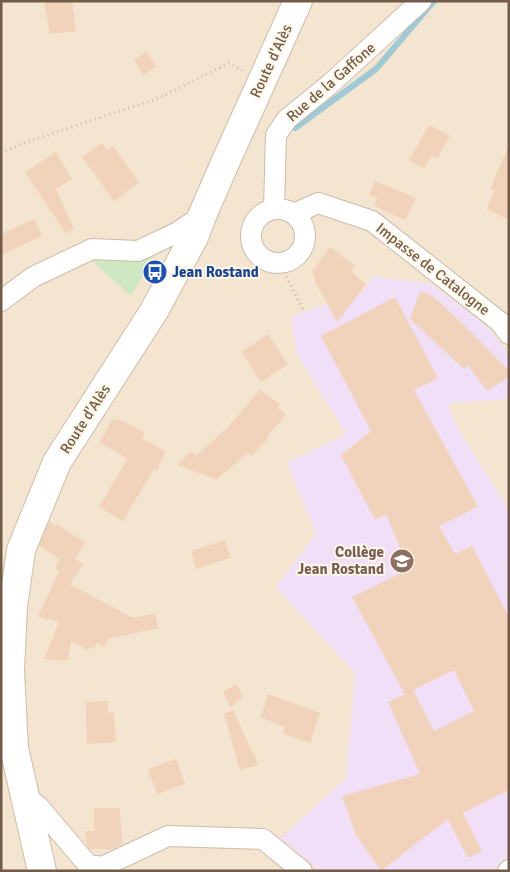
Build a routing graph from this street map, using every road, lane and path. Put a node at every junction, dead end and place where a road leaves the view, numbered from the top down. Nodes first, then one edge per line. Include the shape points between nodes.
1 (298, 1) edge
2 (421, 1) edge
3 (261, 81) junction
4 (1, 153) edge
5 (274, 209) junction
6 (294, 214) junction
7 (202, 216) junction
8 (280, 262) junction
9 (1, 301) edge
10 (304, 312) dead end
11 (509, 334) edge
12 (25, 795) junction
13 (42, 871) edge
14 (302, 871) edge

1 - 3 main road, Route d'Alès
2 - 5 street, Rue de la Gaffone via 287,119 276,135
3 - 4 path via 229,63 159,98
3 - 7 main road, Route d'Alès, bridge
5 - 6 street
5 - 8 street via 260,217 252,231 252,239 258,254
6 - 8 street via 304,227 304,243 295,256
6 - 11 street, Impasse de Catalogne via 318,203 372,220 500,322
7 - 9 street via 138,251 92,249 33,277
7 - 12 main road, Route d'Alès via 154,311 57,462 21,550 13,608 10,671 14,748
8 - 10 path
12 - 13 main road, Route d'Alès
12 - 14 street via 88,865 102,867 168,836 263,839

